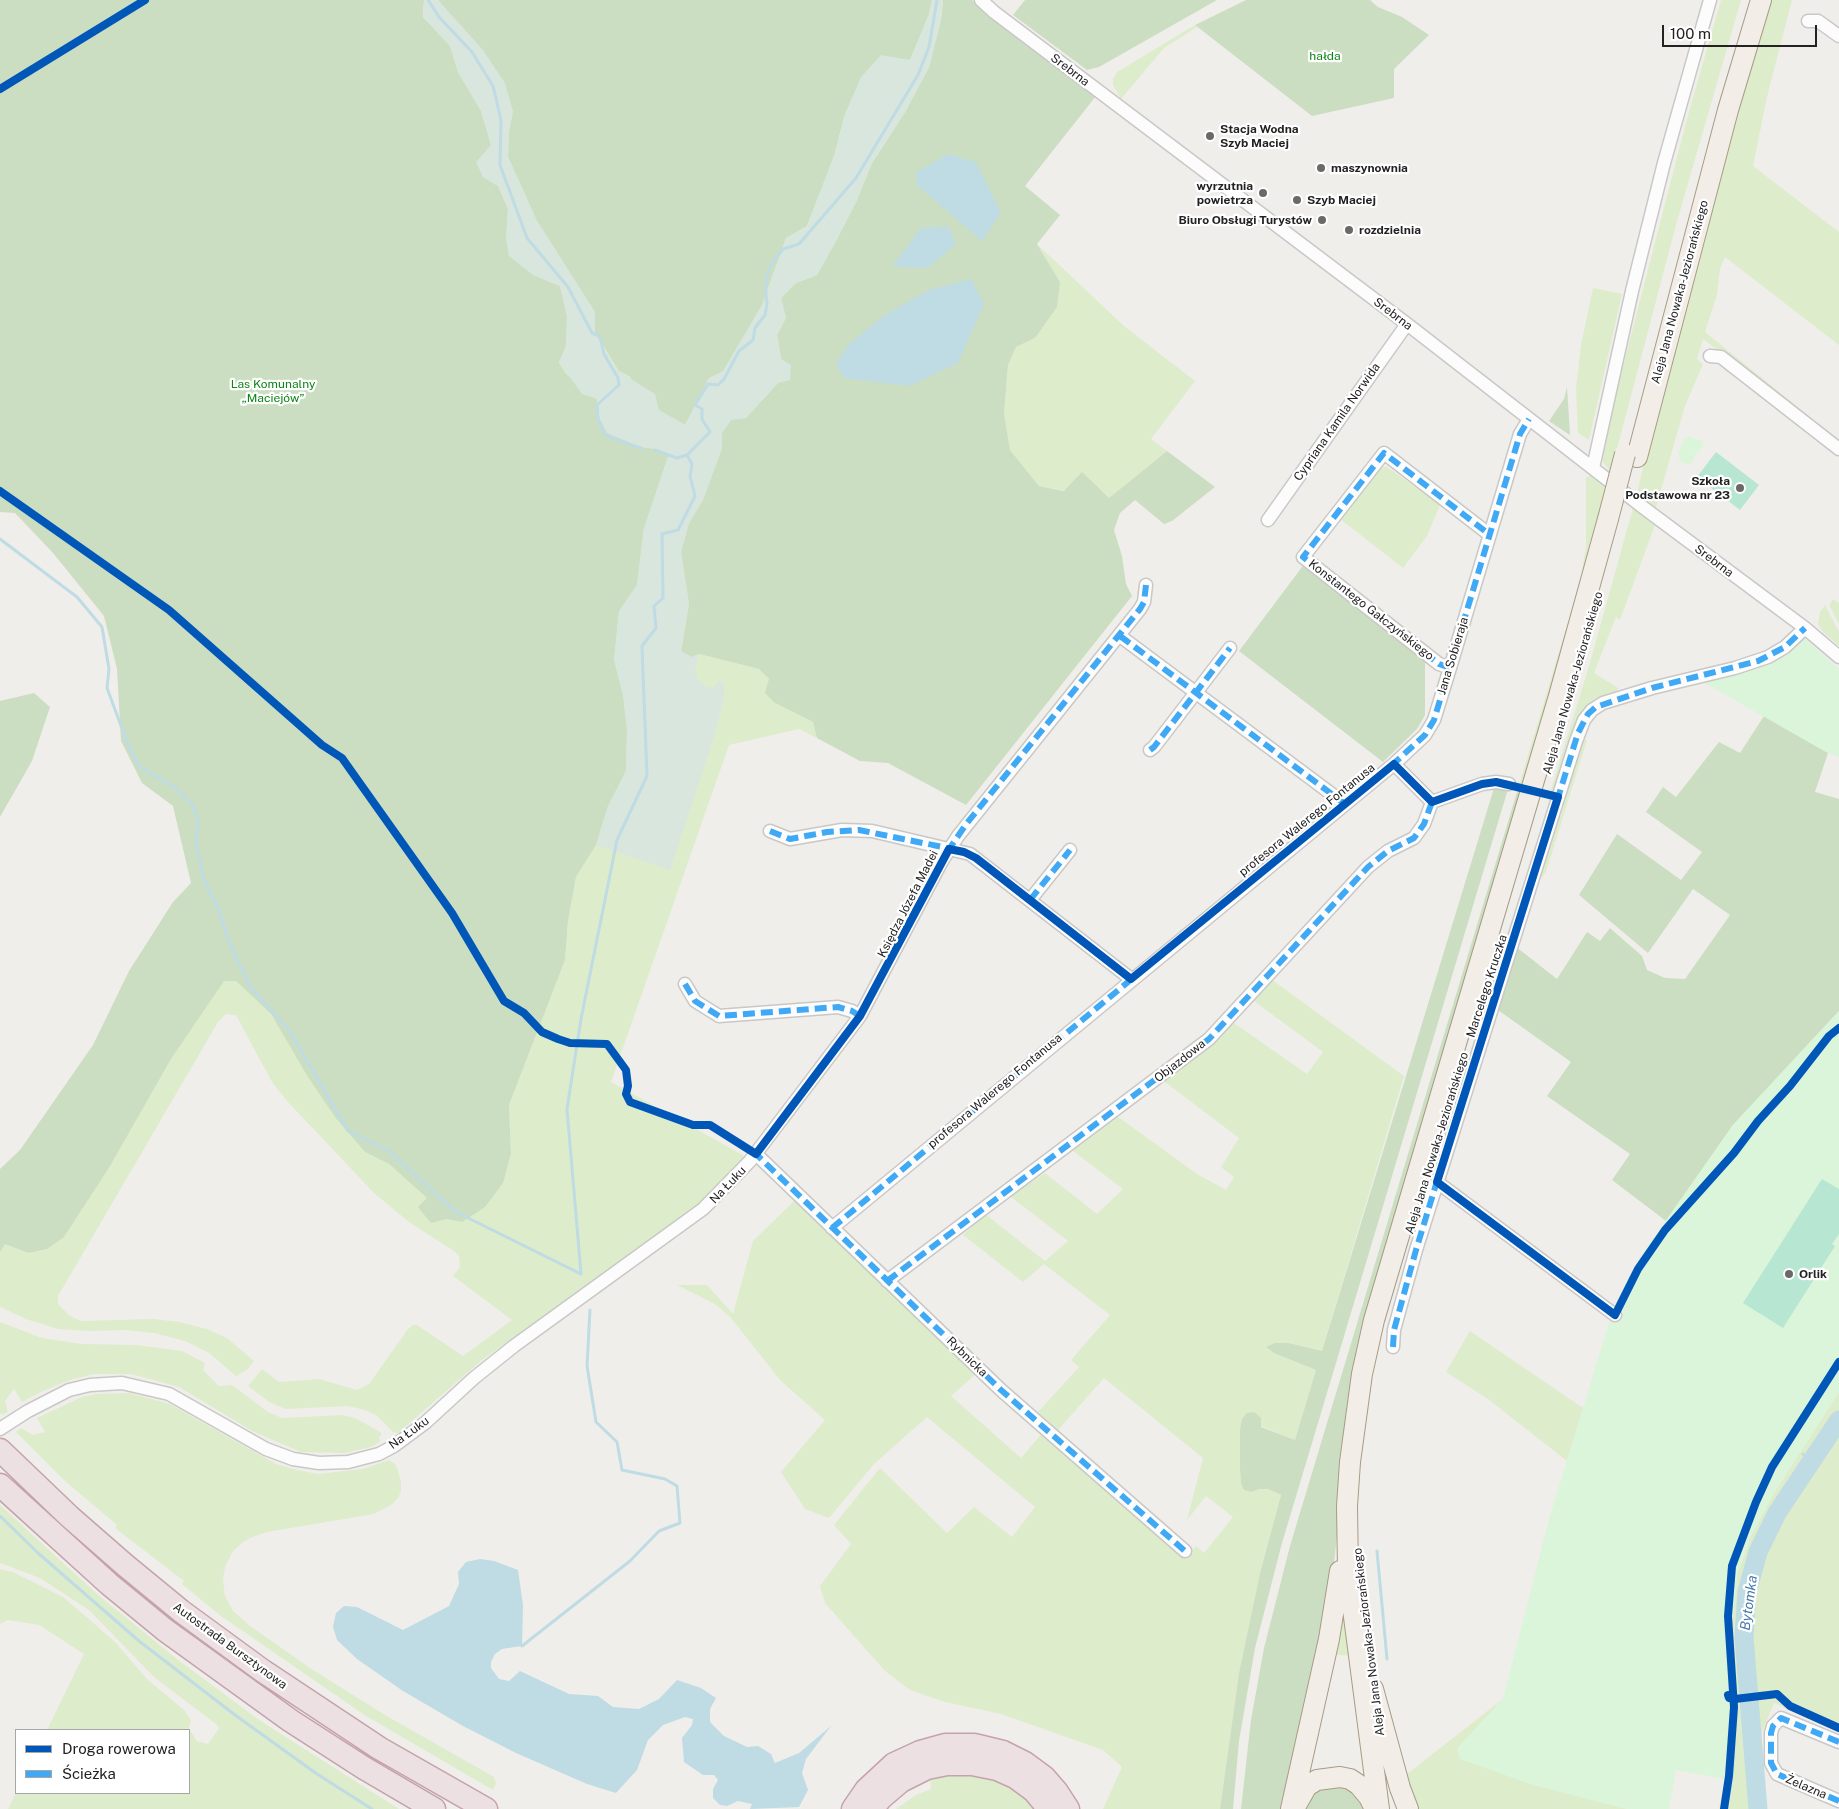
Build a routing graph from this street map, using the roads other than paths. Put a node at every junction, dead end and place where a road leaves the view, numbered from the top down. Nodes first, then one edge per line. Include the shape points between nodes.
1 (981, 0) edge
2 (1710, 0) edge
3 (1750, 0) edge
4 (1760, 0) edge
5 (1808, 21) dead end
6 (1839, 36) edge
7 (1407, 324) junction
8 (1710, 356) dead end
9 (1529, 419) junction
10 (1839, 449) edge
11 (1631, 455) junction
12 (1592, 468) junction
13 (1268, 520) dead end
14 (1614, 521) junction
15 (1490, 535) junction
16 (1146, 585) dead end
17 (1805, 628) junction
18 (1120, 636) junction
19 (1230, 648) dead end
20 (1839, 657) edge
21 (1450, 668) junction
22 (1197, 692) junction
23 (1150, 750) dead end
24 (1394, 764) junction
25 (1509, 784) dead end
26 (1432, 802) junction
27 (1346, 804) junction
28 (770, 831) dead end
29 (949, 849) junction
30 (1070, 850) dead end
31 (1030, 900) junction
32 (1131, 979) junction
33 (685, 984) dead end
34 (860, 1016) junction
35 (756, 1154) junction
36 (1437, 1182) junction
37 (832, 1228) junction
38 (887, 1282) junction
39 (1615, 1315) dead end
40 (1392, 1347) dead end
41 (0, 1429) edge
42 (0, 1450) edge
43 (0, 1484) edge
44 (1347, 1506) junction
45 (1186, 1551) dead end
46 (1372, 1686) junction
47 (1839, 1742) edge
48 (1839, 1801) edge
49 (434, 1809) edge
50 (486, 1809) edge
51 (853, 1809) edge
52 (872, 1809) edge
53 (1049, 1809) edge
54 (1068, 1809) edge
55 (1293, 1809) edge
56 (1375, 1809) edge
57 (1379, 1809) edge
58 (1390, 1809) edge
59 (1408, 1809) edge

1 - 7 street, Srebrna
2 - 12 street via 1646,236
3 - 11 main road, Aleja Jana Nowaka-Jeziorańskiego via 1714,123
4 - 11 main road, Aleja Jana Nowaka-Jeziorańskiego
5 - 6 street via 1818,21
7 - 9 street, Srebrna
7 - 13 street, Cypriana Kamila Norwida
8 - 10 street via 1721,357
9 - 12 street, Srebrna
9 - 15 street, Jana Sobieraja via 1520,434
11 - 14 main road, Aleja Jana Nowaka-Jeziorańskiego, bridge
12 - 17 street, Srebrna
14 - 44 main road, Aleja Jana Nowaka-Jeziorańskiego via 1374,1320 1354,1421
14 - 46 main road, Aleja Jana Nowaka-Jeziorańskiego via 1397,1279 1372,1378 1360,1462 1357,1544
15 - 21 street, Jana Sobieraja
15 - 21 street, Konstantego Gałczyńskiego via 1384,453 1303,557 1439,664
16 - 18 street, Księdza Józefa Madei via 1144,602
17 - 20 street, Srebrna
17 - 36 street, Marcelego Kruczka via 1785,647 1758,661 1660,685 1596,707 1588,714 1578,733
18 - 22 street, profesora Walerego Fontanusa
18 - 29 street, Księdza Józefa Madei
19 - 22 street
21 - 24 street, Jana Sobieraja via 1430,728
22 - 23 street
22 - 27 street, profesora Walerego Fontanusa
24 - 26 street, profesora Walerego Fontanusa
24 - 27 street, profesora Walerego Fontanusa
25 - 26 street via 1482,784
26 - 38 street, Objazdowa via 1424,824 1414,838 1388,851 1368,867 1209,1039
27 - 32 street, profesora Walerego Fontanusa
28 - 29 street, Księdza Józefa Madei via 790,839 834,831 866,831
29 - 31 street, Księdza Józefa Madei via 970,854
29 - 34 street, Księdza Józefa Madei
30 - 31 street
31 - 32 street, Księdza Józefa Madei
32 - 37 street, profesora Walerego Fontanusa
33 - 34 street via 695,1001 719,1016 838,1007 852,1010
34 - 35 street, Księdza Józefa Madei
35 - 37 street, Rybnicka
35 - 41 street, Na Łuku via 704,1209 514,1346 425,1423 379,1454 332,1464 293,1459 266,1449 169,1394 136,1384 104,1383 76,1388 57,1395
36 - 39 street
36 - 40 street, Marcelego Kruczka via 1394,1330
37 - 38 street, Rybnicka
38 - 45 street, Rybnicka via 1001,1390
42 - 50 highway, Autostrada Bursztynowa via 125,1565 240,1655 379,1748
43 - 49 highway, Autostrada Bursztynowa via 165,1630 291,1721
44 - 55 main road via 1337,1598
44 - 57 main road, Aleja Jana Nowaka-Jeziorańskiego via 1351,1599
46 - 58 main road, Aleja Jana Nowaka-Jeziorańskiego
46 - 59 main road
47 - 48 street, Żelazna via 1781,1718 1773,1726 1771,1734 1771,1763 1777,1774
51 - 54 highway via 866,1790 894,1764 945,1745 974,1745 1003,1752 1025,1763 1044,1777
52 - 53 highway via 901,1781 927,1768 947,1764 997,1769 1034,1792
55 - 56 main road via 1307,1786 1317,1780 1334,1777 1350,1779 1359,1785

